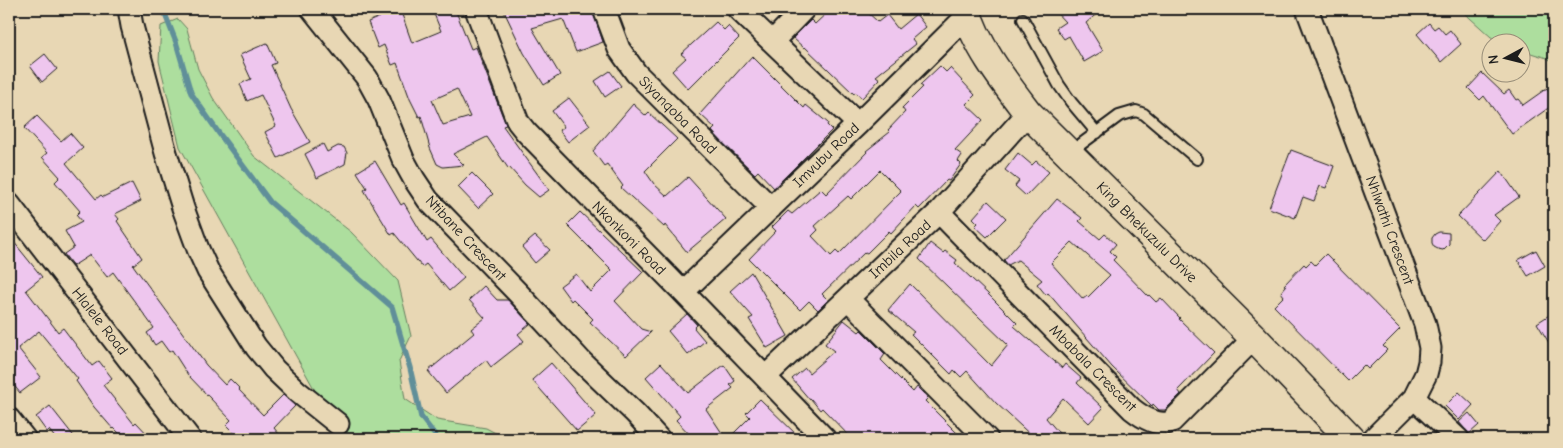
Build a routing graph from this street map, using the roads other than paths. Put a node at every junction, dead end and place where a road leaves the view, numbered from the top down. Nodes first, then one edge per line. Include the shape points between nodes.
1 (128, 9) edge
2 (312, 9) edge
3 (476, 9) edge
4 (604, 9) edge
5 (738, 9) edge
6 (804, 9) edge
7 (1307, 9) edge
8 (967, 12) edge
9 (1023, 19) dead end
10 (773, 41) junction
11 (1028, 113) junction
12 (858, 124) junction
13 (1097, 133) junction
14 (1068, 153) junction
15 (1197, 159) dead end
16 (9, 204) edge
17 (771, 208) junction
18 (940, 212) junction
19 (683, 292) junction
20 (848, 299) junction
21 (1254, 338) junction
22 (765, 377) junction
23 (1414, 398) junction
24 (9, 419) edge
25 (338, 424) dead end
26 (25, 439) edge
27 (190, 439) edge
28 (659, 439) edge
29 (825, 439) edge
30 (987, 439) edge
31 (1351, 439) edge
32 (1373, 439) edge
33 (1458, 439) edge

1 - 25 street via 169,162 208,271 256,348 298,392
2 - 28 street, Ntibane Crescent via 380,100 403,159 428,200
3 - 19 street, Nkonkoni Road via 518,122
4 - 17 street, Siyanqoba Road via 619,49 636,73
5 - 10 street
6 - 10 street
7 - 23 street, Nhlwathi Crescent via 1425,324 1430,362
8 - 11 street, King Bhekuzulu Drive via 1000,76
8 - 12 street, Imvubu Road
9 - 13 lane via 1059,85
10 - 12 street
11 - 14 street, King Bhekuzulu Drive
11 - 18 street, Imbila Road
12 - 17 street, Imvubu Road
13 - 14 lane
13 - 15 lane via 1118,116 1136,111 1144,114
14 - 21 street, King Bhekuzulu Drive
16 - 27 street, Hlalele Road
17 - 19 street, Imvubu Road
18 - 20 street, Imbila Road
18 - 21 street, Mbabala Crescent via 1132,409 1158,423 1172,421
19 - 22 street, Nkonkoni Road
20 - 22 street, Imbila Road
20 - 30 street
21 - 31 street, King Bhekuzulu Drive
22 - 29 street, Nkonkoni Road
23 - 32 street, Nhlwathi Crescent
23 - 33 street
24 - 26 street

